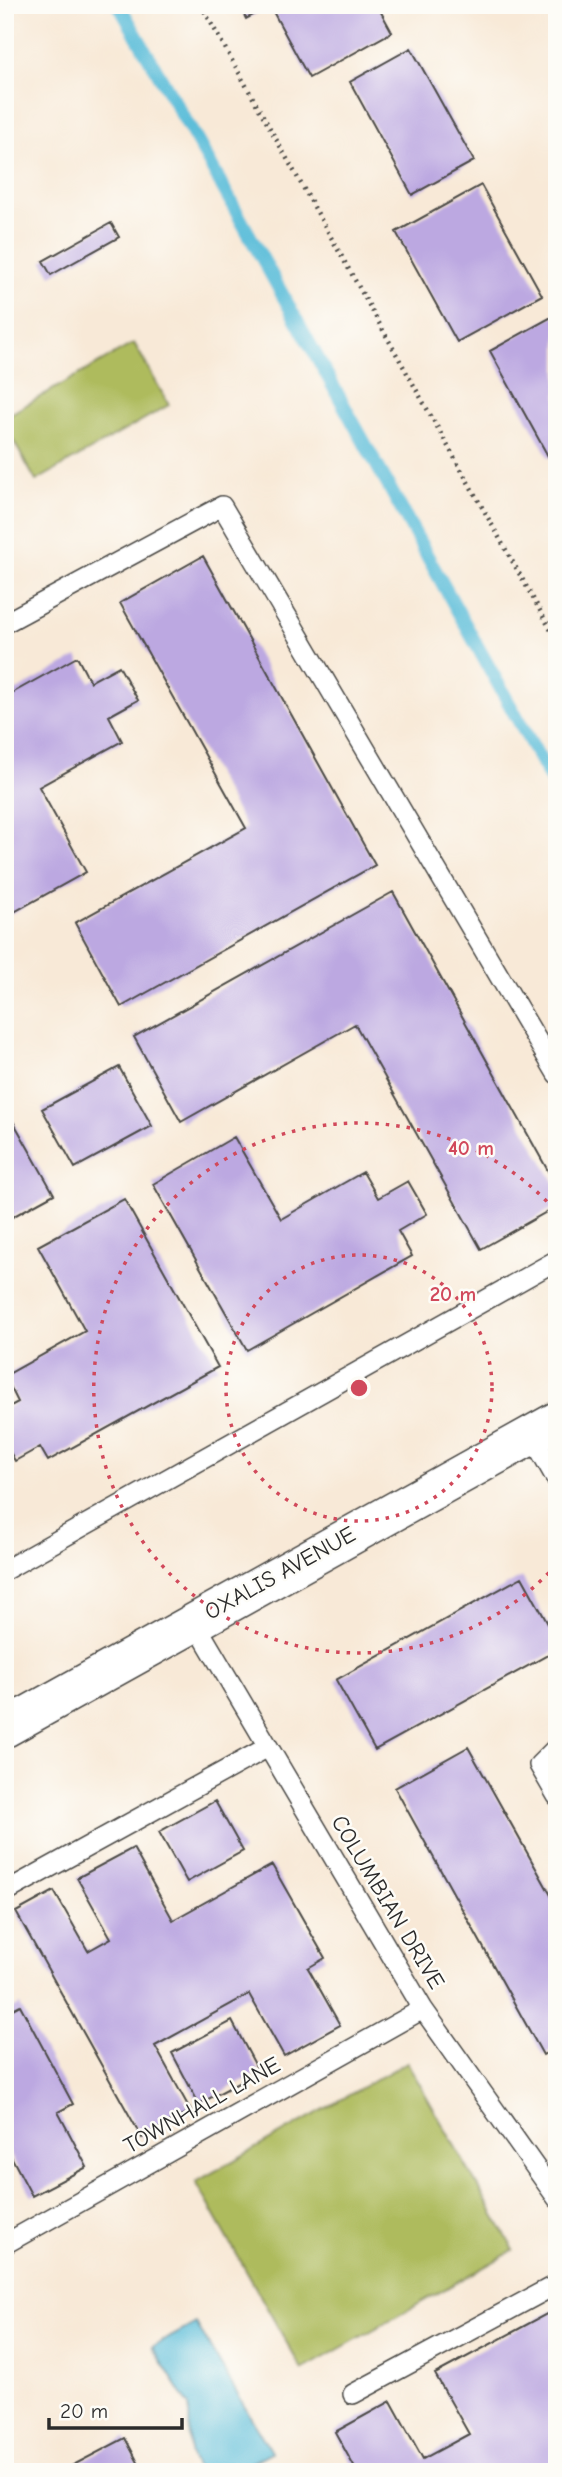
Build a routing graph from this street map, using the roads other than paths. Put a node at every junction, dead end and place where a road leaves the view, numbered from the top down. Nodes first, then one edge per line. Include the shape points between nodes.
1 (5, 624) edge
2 (557, 1074) edge
3 (557, 1260) edge
4 (544, 1428) edge
5 (557, 1480) edge
6 (5, 1570) edge
7 (194, 1621) junction
8 (5, 1728) edge
9 (268, 1746) junction
10 (557, 1747) edge
11 (557, 1796) edge
12 (5, 1892) edge
13 (423, 2009) junction
14 (557, 2198) edge
15 (5, 2244) edge
16 (557, 2284) edge
17 (353, 2394) dead end

1 - 2 lane via 222,506
3 - 6 lane
4 - 5 lane
4 - 7 street, OXALIS AVENUE
7 - 8 street, OXALIS AVENUE
7 - 9 lane, COLUMBIAN DRIVE
9 - 12 lane
9 - 13 lane, COLUMBIAN DRIVE
10 - 11 lane via 539,1765
13 - 14 lane, COLUMBIAN DRIVE
13 - 15 lane, TOWNHALL LANE
16 - 17 lane

